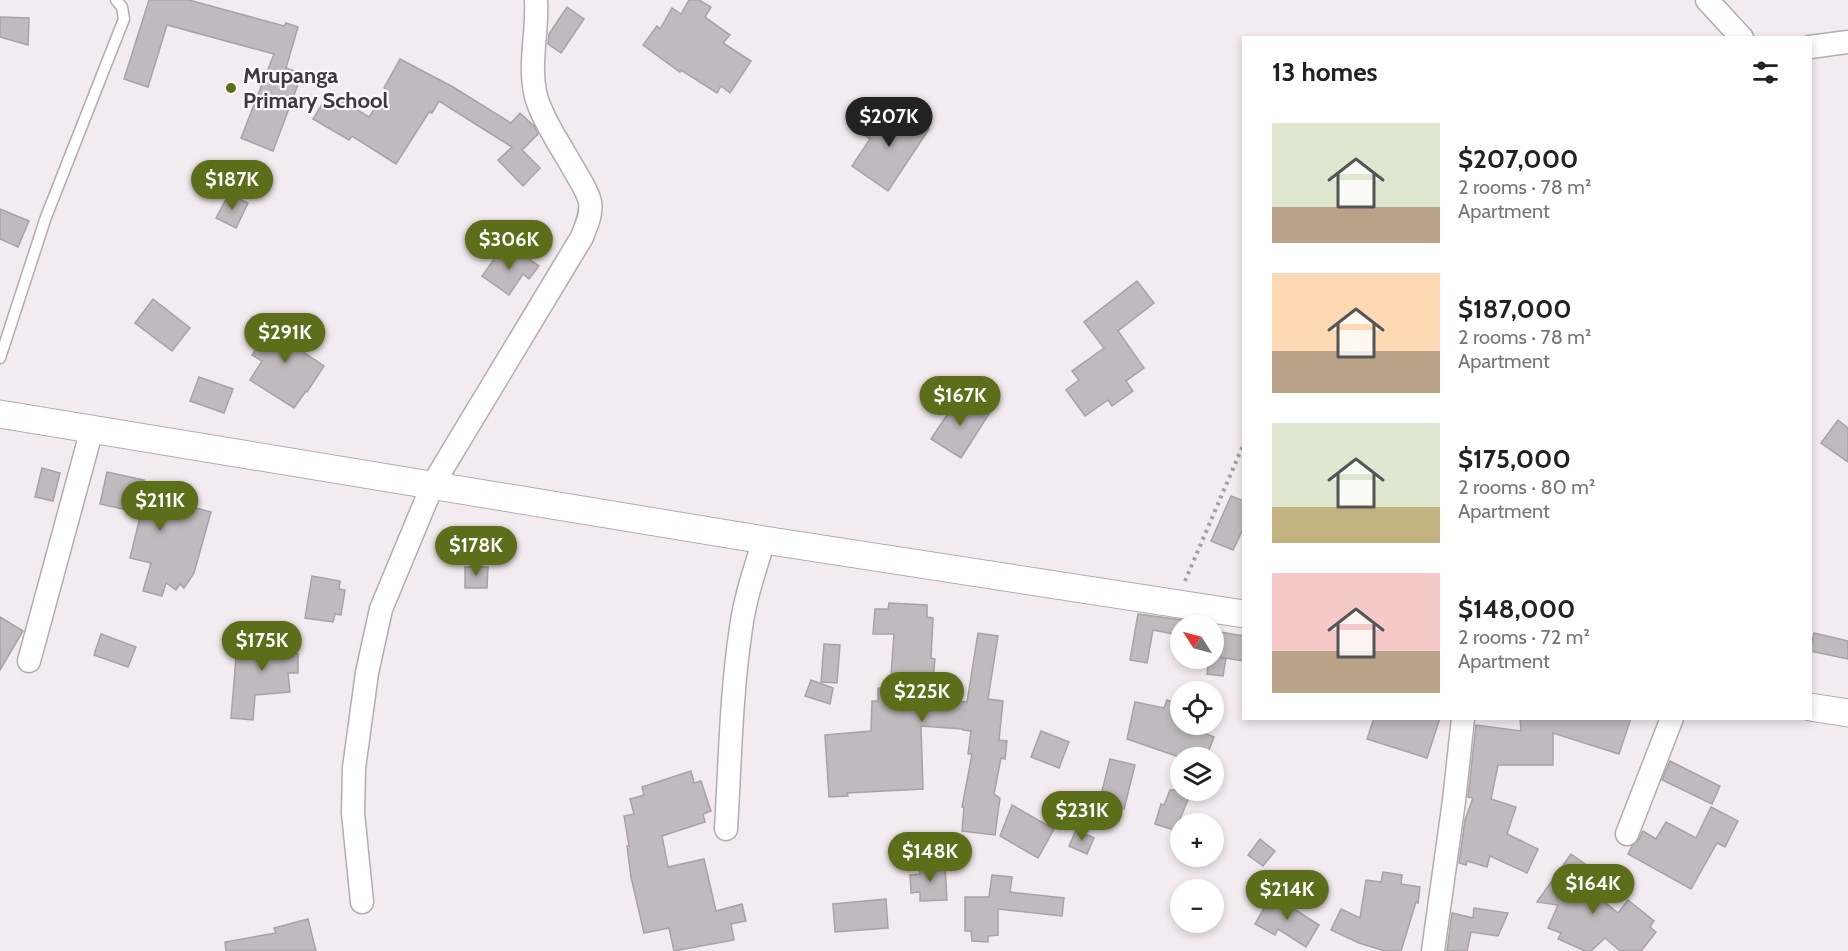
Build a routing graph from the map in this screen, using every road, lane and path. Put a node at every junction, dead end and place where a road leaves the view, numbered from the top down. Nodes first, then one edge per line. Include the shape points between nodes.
1 (116, 0) edge
2 (536, 0) edge
3 (1707, 0) edge
4 (1740, 36) edge
5 (1848, 42) edge
6 (1812, 47) edge
7 (0, 358) edge
8 (0, 414) edge
9 (92, 429) junction
10 (1242, 448) edge
11 (433, 484) junction
12 (764, 540) junction
13 (1175, 604) junction
14 (1242, 614) edge
15 (30, 661) dead end
16 (1812, 707) edge
17 (1848, 713) edge
18 (1463, 720) edge
19 (1671, 720) edge
20 (726, 829) dead end
21 (1627, 834) dead end
22 (362, 902) dead end
23 (1433, 951) edge

1 - 7 lane via 124,19 46,217
2 - 11 street via 535,94 583,186 590,202 590,219
3 - 4 street
5 - 6 street
8 - 9 street
9 - 11 street
9 - 15 street
10 - 13 path
11 - 12 street
11 - 22 street via 381,609 367,673 353,779
12 - 13 street
12 - 20 street via 741,627
13 - 14 street
16 - 17 street
18 - 23 street
19 - 21 street

